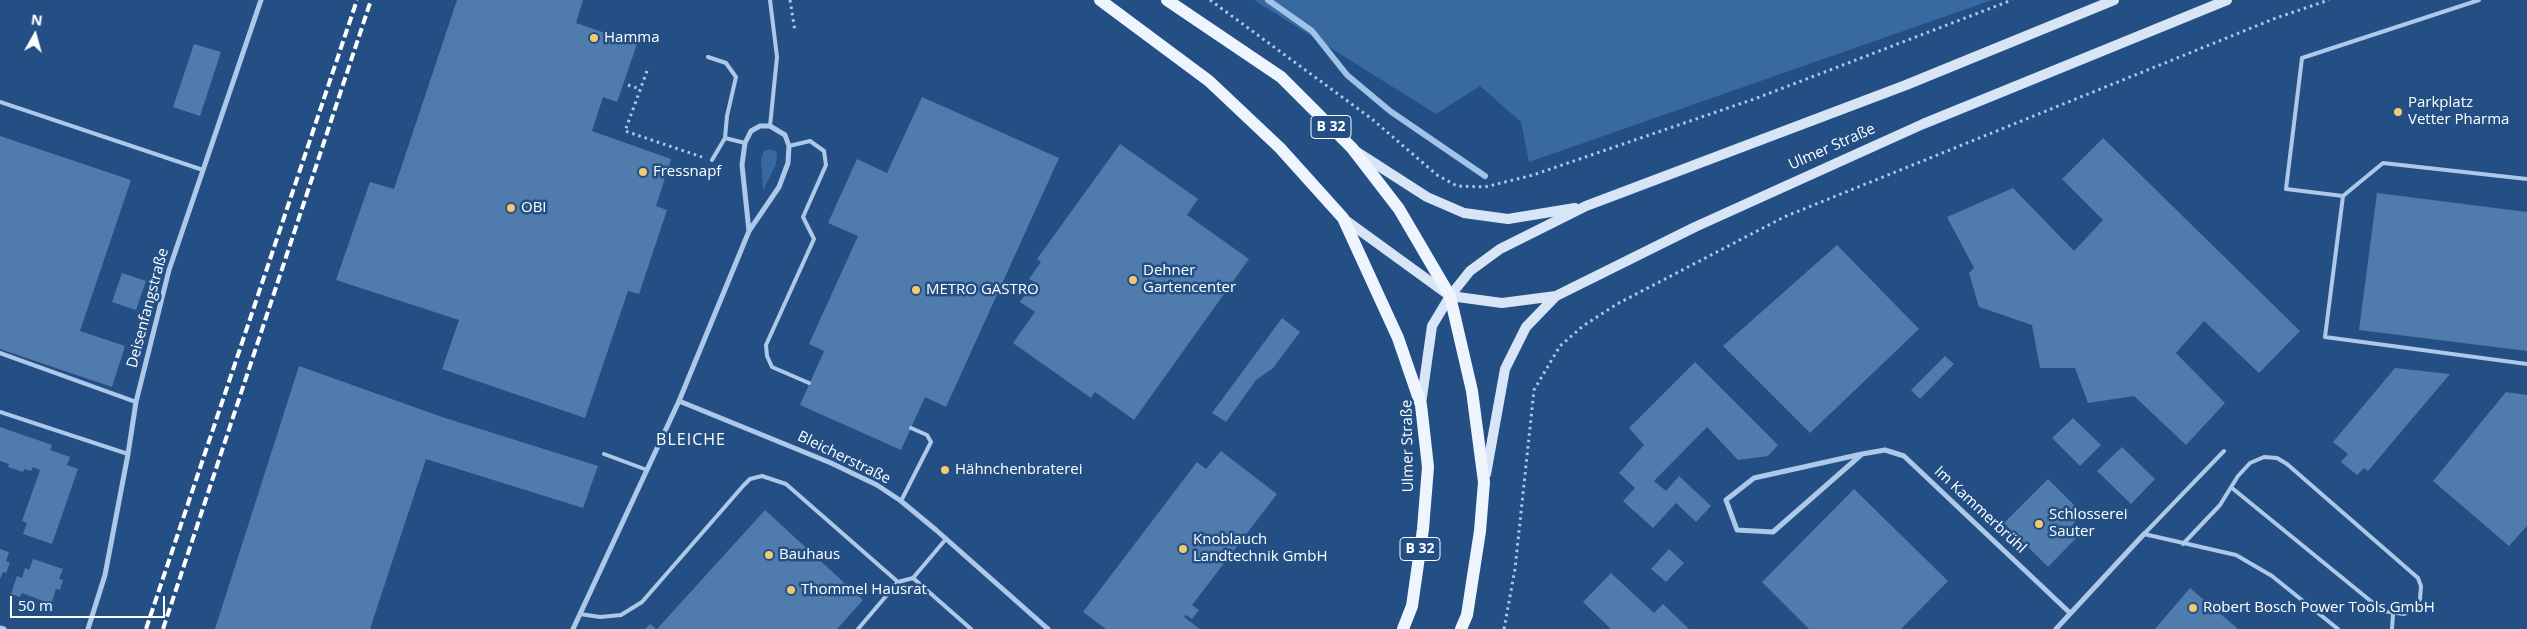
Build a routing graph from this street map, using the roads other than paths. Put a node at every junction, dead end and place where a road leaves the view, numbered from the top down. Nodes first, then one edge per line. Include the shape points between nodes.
1 (261, 0) edge
2 (770, 0) edge
3 (1100, 0) edge
4 (1168, 0) edge
5 (2114, 0) edge
6 (2227, 0) edge
7 (2479, 0) edge
8 (708, 57) dead end
9 (0, 102) edge
10 (770, 126) junction
11 (725, 138) junction
12 (745, 143) junction
13 (788, 146) junction
14 (1352, 148) junction
15 (712, 160) road end
16 (203, 170) junction
17 (2527, 179) edge
18 (2343, 196) junction
19 (1586, 206) junction
20 (1343, 218) junction
21 (749, 231) junction
22 (1450, 296) junction
23 (1556, 296) junction
24 (0, 353) edge
25 (2527, 364) edge
26 (809, 383) dead end
27 (679, 401) junction
28 (136, 402) junction
29 (1421, 405) junction
30 (0, 412) edge
31 (911, 428) dead end
32 (2224, 451) dead end
33 (128, 454) junction
34 (604, 454) dead end
35 (1862, 454) junction
36 (646, 470) junction
37 (1484, 482) junction
38 (2232, 488) junction
39 (901, 501) junction
40 (2144, 534) junction
41 (946, 539) junction
42 (2182, 544) junction
43 (913, 578) junction
44 (898, 582) junction
45 (2070, 613) junction
46 (580, 614) junction
47 (2393, 614) junction
48 (0, 628) edge
49 (4, 629) edge
50 (88, 629) edge
51 (572, 629) edge
52 (858, 629) edge
53 (971, 629) edge
54 (1048, 629) edge
55 (1403, 629) edge
56 (1461, 629) edge
57 (2056, 629) edge
58 (2338, 629) edge
59 (2392, 629) edge

1 - 16 street, Deisenfangstraße
2 - 10 lane via 777,57
3 - 20 main road, B 32 via 1209,82 1280,148
4 - 14 main road, B 32 via 1280,77
5 - 19 main road, Ulmer Straße via 1906,85
6 - 23 main road, Ulmer Straße via 1914,128 1695,227
7 - 18 lane via 2302,58 2286,189
8 - 11 lane via 726,63 736,77
9 - 16 lane
10 - 12 street via 750,131
10 - 13 street via 785,135
11 - 12 lane
11 - 15 lane
12 - 21 street via 742,166
13 - 21 street via 788,163 779,187
13 - 26 lane via 810,141 824,151 826,165 803,217 814,239 766,345 772,367
14 - 19 main road via 1428,197 1464,213 1508,219
14 - 22 main road, B 32 via 1399,208
16 - 28 street, Deisenfangstraße via 169,270
17 - 18 lane via 2384,163
18 - 25 lane via 2325,337
19 - 22 main road, Ulmer Straße via 1500,249 1470,271
20 - 22 main road, Ulmer Straße
20 - 29 main road, B 32 via 1398,338
21 - 27 street
22 - 23 main road, Ulmer Straße via 1502,303
22 - 29 main road, Ulmer Straße via 1432,326
22 - 37 main road, B 32 via 1472,391
23 - 37 main road via 1526,327 1505,369
24 - 28 lane
27 - 36 street
27 - 39 street, Bleicherstraße via 831,463
28 - 33 street, Deisenfangstraße
29 - 55 main road, Ulmer Straße / B 32 via 1428,467 1424,520 1412,606
30 - 33 lane
31 - 39 lane via 926,435 931,442
32 - 40 lane
33 - 50 street, Deisenfangstraße via 105,575
34 - 36 lane
35 - 35 street, Im Kammerbrühl via 1773,532 1737,530 1726,500 1754,478
35 - 45 street, Im Kammerbrühl via 1885,450 1904,456
36 - 46 street
37 - 56 main road, B 32 via 1480,531
38 - 42 lane
38 - 47 lane via 2383,611
38 - 47 lane via 2250,463 2264,457 2277,458 2287,464 2418,578 2420,599 2414,609 2404,614
39 - 41 street, Bleicherstraße
40 - 42 lane
40 - 45 street
41 - 43 lane
41 - 54 street, Bleicherstraße
42 - 58 lane via 2236,555 2272,576
43 - 44 lane
43 - 53 lane
44 - 46 lane via 786,484 762,476 750,479 742,486 642,602 621,615 600,618
44 - 52 lane
45 - 57 street
46 - 51 street
47 - 59 lane
48 - 49 street

